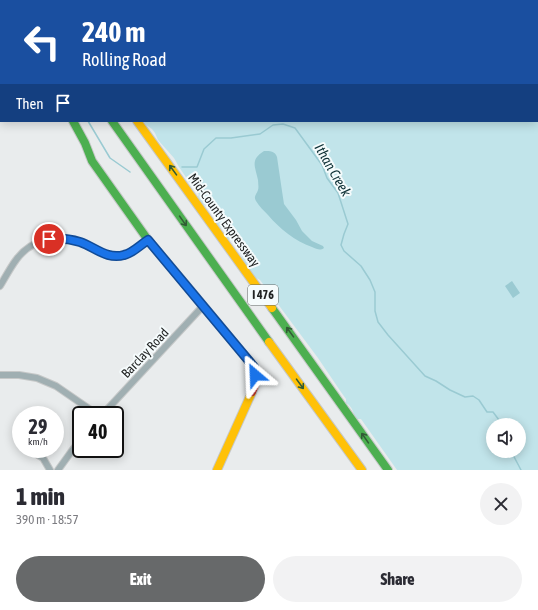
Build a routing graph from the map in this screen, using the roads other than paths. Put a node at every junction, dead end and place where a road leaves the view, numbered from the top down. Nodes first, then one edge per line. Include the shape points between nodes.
1 (74, 122) edge
2 (113, 122) edge
3 (138, 122) edge
4 (148, 240) junction
5 (0, 286) edge
6 (203, 306) junction
7 (0, 375) edge
8 (85, 406) edge
9 (110, 406) edge
10 (72, 451) edge
11 (43, 458) edge
12 (50, 470) edge
13 (58, 470) edge
14 (217, 470) edge
15 (362, 470) edge
16 (388, 470) edge

1 - 4 main road via 92,162
2 -> 15 main road, I 476
16 -> 3 main road, Mid-County Expressway / I 476
4 - 5 street via 123,256 105,255 81,242 67,239 37,242 16,260
4 - 6 main road
6 - 9 street, Barclay Road
6 - 14 main road via 254,367 256,383
7 - 8 street via 37,378 56,386
10 - 13 street
11 - 12 street

